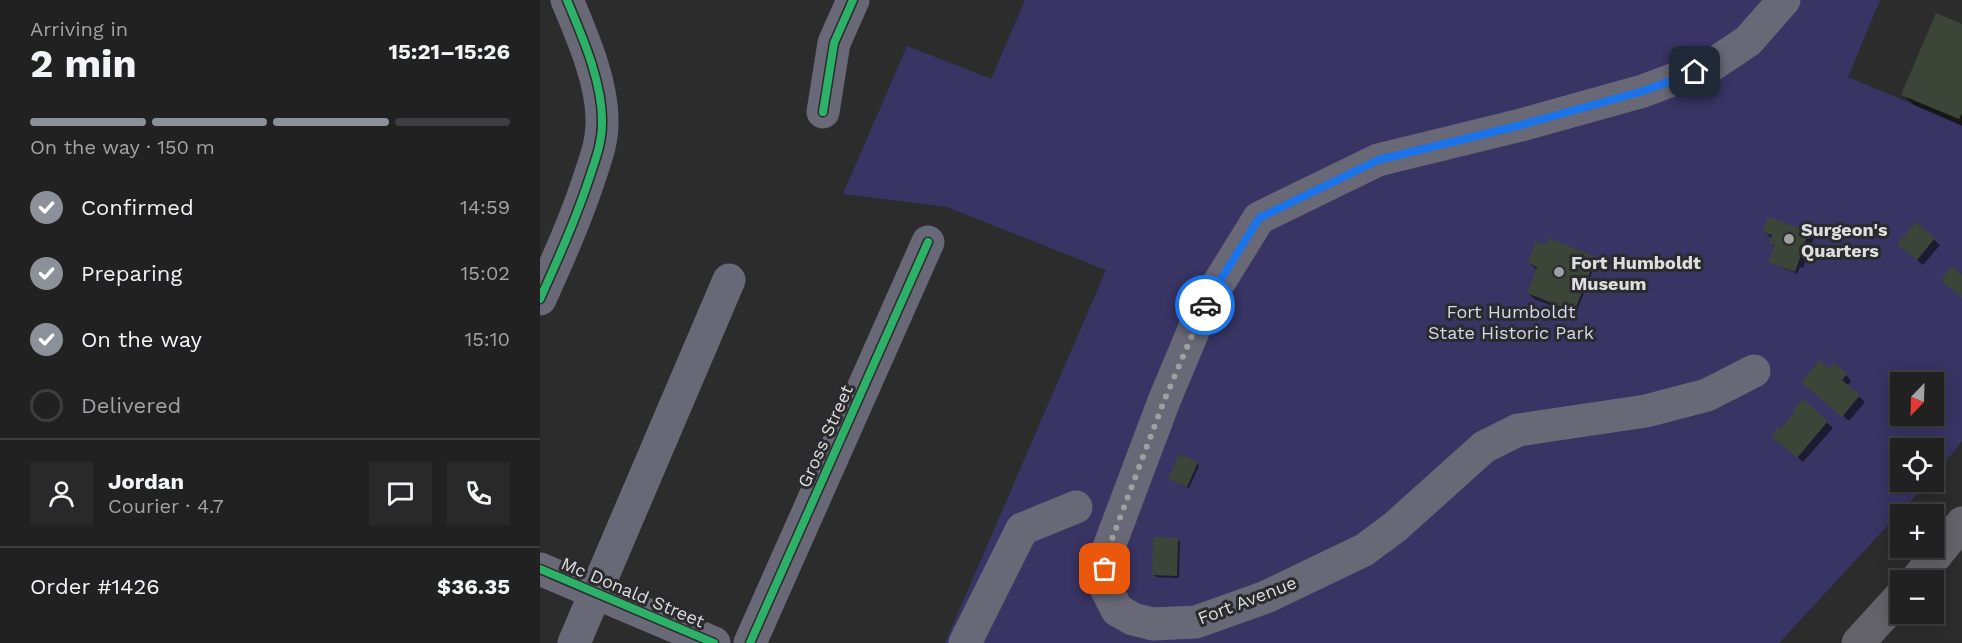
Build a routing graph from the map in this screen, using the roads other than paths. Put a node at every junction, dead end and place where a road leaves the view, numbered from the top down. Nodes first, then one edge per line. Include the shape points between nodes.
1 (567, 0) edge
2 (852, 0) edge
3 (1784, 0) edge
4 (823, 112) dead end
5 (928, 242) dead end
6 (729, 280) dead end
7 (540, 299) edge
8 (1754, 371) dead end
9 (1076, 507) dead end
10 (1962, 523) edge
11 (540, 569) edge
12 (1924, 570) edge
13 (596, 593) junction
14 (1890, 608) edge
15 (574, 643) edge
16 (714, 643) edge
17 (750, 643) edge
18 (965, 643) edge
19 (1858, 643) edge

1 - 7 street via 599,93 600,144 579,209
2 - 4 street via 834,43
3 - 8 street, Fort Avenue via 1748,40 1712,65 1643,91 1378,160 1259,218 1202,310 1106,555 1104,584 1117,610 1133,619 1153,624 1196,622 1266,597 1364,550 1484,447 1518,430 1646,411 1707,395
5 - 17 street, Gross Street
6 - 13 street
9 - 18 street via 1022,529
10 - 12 highway
11 - 13 street, Mc Donald Street
13 - 15 street
13 - 16 street, Mc Donald Street
14 - 19 highway

